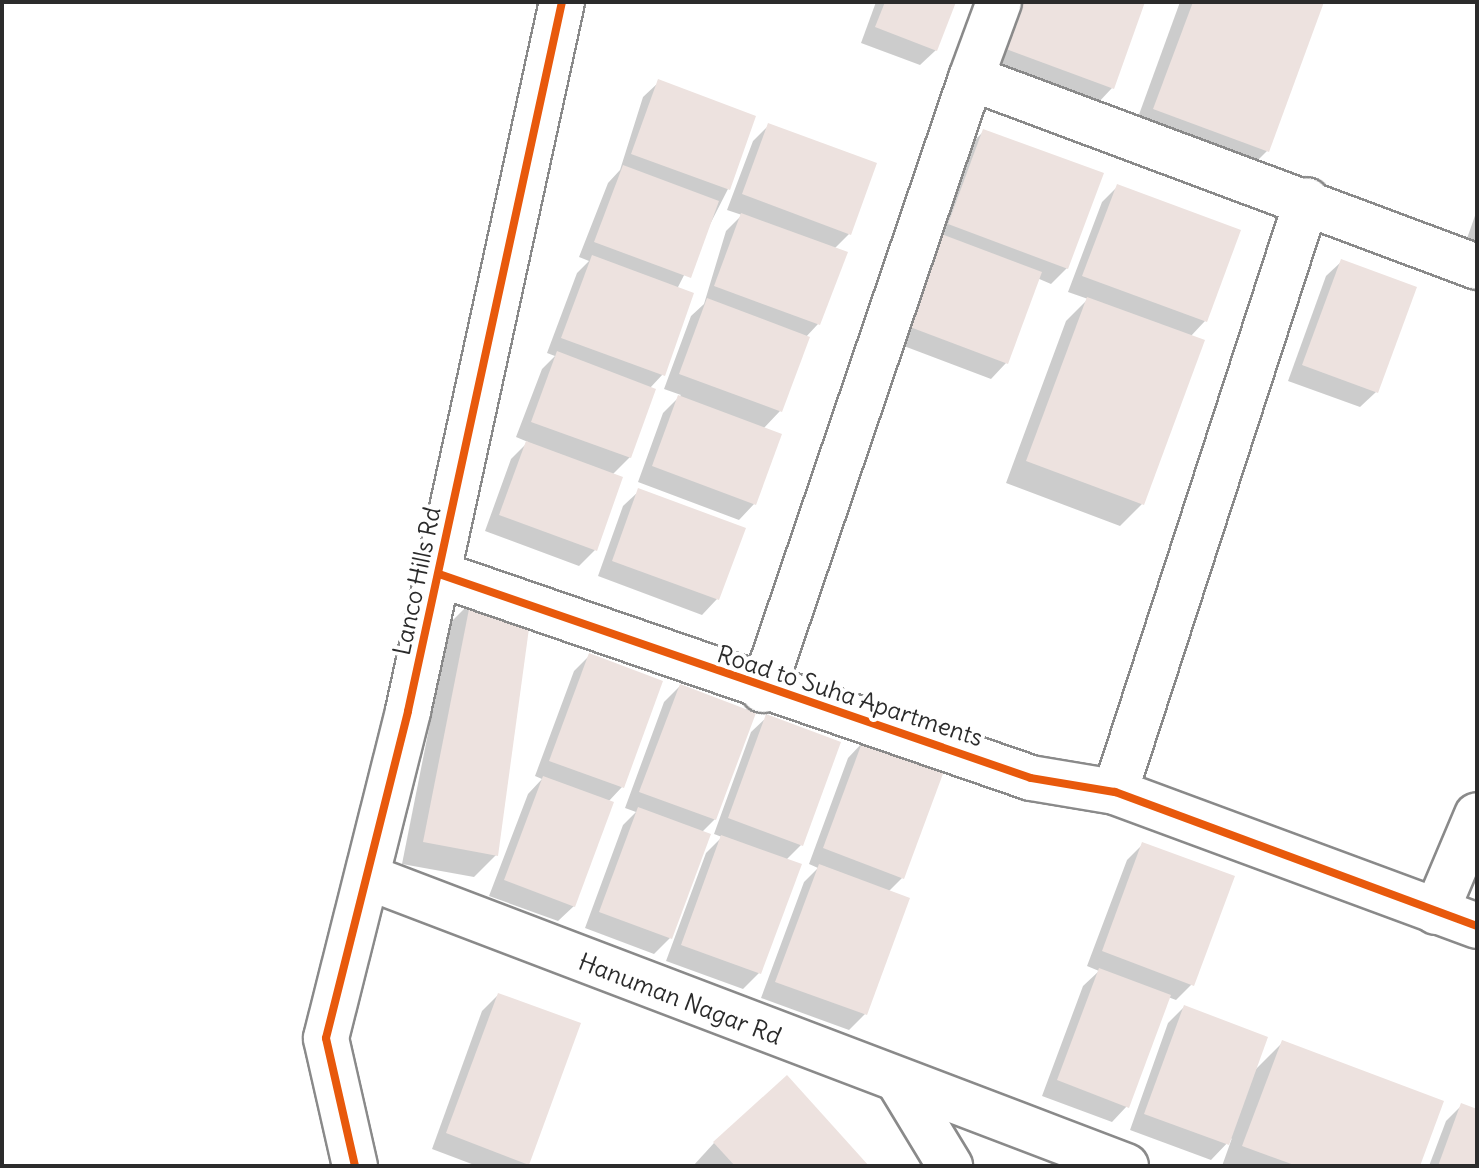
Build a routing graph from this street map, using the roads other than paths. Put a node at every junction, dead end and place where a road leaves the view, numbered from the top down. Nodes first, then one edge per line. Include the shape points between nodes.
1 (562, 2) edge
2 (999, 2) edge
3 (971, 78) junction
4 (1307, 200) junction
5 (1477, 267) edge
6 (439, 574) junction
7 (763, 690) junction
8 (1115, 792) junction
9 (1477, 815) edge
10 (370, 878) junction
11 (1436, 912) junction
12 (1477, 926) edge
13 (901, 1085) junction
14 (355, 1166) edge
15 (950, 1166) edge
16 (1126, 1166) edge

1 - 6 street, Lanco Hills Rd
2 - 3 street
3 - 4 street
3 - 7 street
4 - 5 street
4 - 8 street
6 - 7 street, Road to Suha Apartments
6 - 10 street, Lanco Hills Rd
7 - 8 street, Road to Suha Apartments via 1031,778
8 - 11 street, Road to Suha Apartments
9 - 11 street
10 - 13 street, Hanuman Nagar Rd
10 - 14 street, Lanco Hills Rd via 326,1038
11 - 12 street, Road to Suha Apartments
13 - 15 street
13 - 16 street, Hanuman Nagar Rd via 1030,1125

